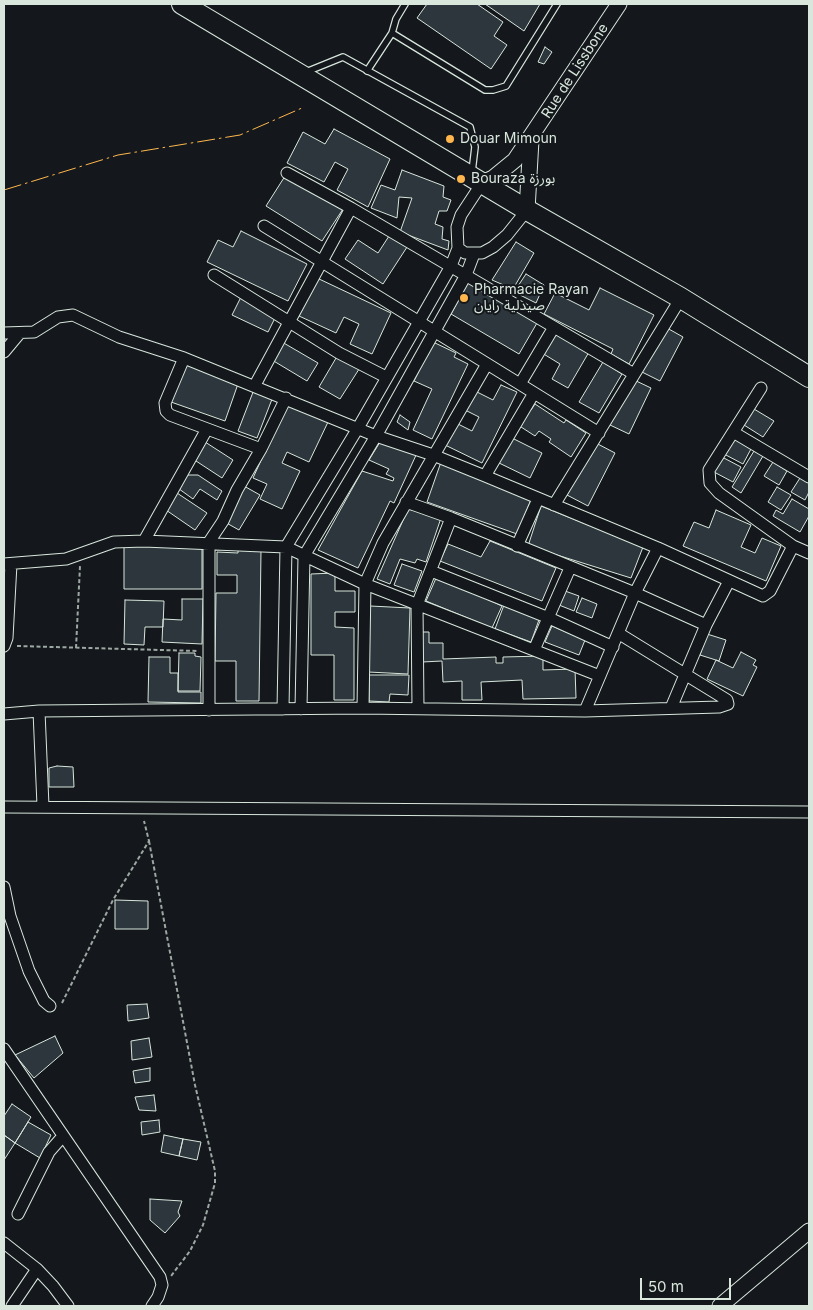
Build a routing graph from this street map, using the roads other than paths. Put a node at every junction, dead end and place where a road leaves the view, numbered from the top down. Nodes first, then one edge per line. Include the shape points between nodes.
1 (182, 4) edge
2 (405, 4) edge
3 (557, 4) edge
4 (619, 4) edge
5 (392, 33) junction
6 (367, 71) junction
7 (300, 74) junction
8 (531, 138) junction
9 (287, 173) dead end
10 (477, 180) junction
11 (352, 208) junction
12 (527, 210) junction
13 (264, 226) dead end
14 (458, 248) junction
15 (474, 254) junction
16 (322, 262) junction
17 (451, 266) junction
18 (214, 275) dead end
19 (466, 275) junction
20 (681, 298) junction
21 (290, 320) junction
22 (418, 322) junction
23 (554, 327) junction
24 (435, 331) junction
25 (4, 333) edge
26 (19, 334) junction
27 (4, 352) edge
28 (184, 358) junction
29 (487, 364) junction
30 (634, 374) junction
31 (809, 377) edge
32 (386, 378) junction
33 (520, 384) junction
34 (255, 385) junction
35 (761, 388) dead end
36 (534, 392) junction
37 (286, 398) junction
38 (358, 428) junction
39 (207, 429) junction
40 (733, 432) junction
41 (599, 433) junction
42 (376, 436) junction
43 (261, 449) junction
44 (434, 455) junction
45 (485, 476) junction
46 (809, 477) edge
47 (538, 499) junction
48 (406, 502) junction
49 (554, 505) junction
50 (451, 518) junction
51 (144, 541) junction
52 (209, 542) junction
53 (286, 546) junction
54 (517, 546) junction
55 (793, 546) junction
56 (658, 548) junction
57 (809, 553) edge
58 (304, 556) junction
59 (8, 564) edge
60 (570, 568) junction
61 (431, 571) junction
62 (729, 582) junction
63 (365, 584) junction
64 (635, 593) junction
65 (417, 605) junction
66 (549, 618) junction
67 (706, 625) junction
68 (618, 633) junction
69 (4, 645) edge
70 (613, 647) junction
71 (534, 650) junction
72 (600, 676) junction
73 (685, 676) junction
74 (364, 708) junction
75 (418, 708) junction
76 (671, 708) junction
77 (283, 709) junction
78 (301, 709) junction
79 (209, 710) junction
80 (39, 711) junction
81 (585, 711) junction
82 (4, 714) edge
83 (43, 806) junction
84 (4, 807) edge
85 (809, 812) edge
86 (4, 887) edge
87 (50, 1006) road end
88 (4, 1051) edge
89 (63, 1136) junction
90 (18, 1214) dead end
91 (809, 1230) edge
92 (4, 1243) edge
93 (37, 1269) junction
94 (12, 1306) edge
95 (68, 1306) edge
96 (152, 1306) edge
97 (720, 1306) edge

1 - 7 highway
2 - 5 lane
3 - 5 lane via 506,86 493,90 485,90
4 - 8 street, Rue de Lissbone
5 - 6 lane
6 - 7 lane via 343,57
6 - 10 lane via 470,127
7 - 10 highway
8 - 10 street, Rue de Lissbone via 514,160 493,178
8 - 12 street
9 - 11 street
10 - 12 highway
10 - 14 street via 455,234
11 - 16 street
11 - 17 street
12 - 15 street via 493,247
12 - 20 highway
13 - 16 street
14 - 15 street
14 - 17 street
15 - 19 street
16 - 21 street
16 - 22 street
17 - 19 street
17 - 22 street
18 - 21 street
19 - 23 street
19 - 24 street
20 - 30 street
20 - 31 highway
21 - 32 street
21 - 34 street
22 - 24 street
22 - 32 street
23 - 30 street
23 - 33 street
24 - 29 street
24 - 42 street
25 - 26 street
26 - 27 street
26 - 28 street via 34,332 58,317 73,315 119,337
28 - 34 street
28 - 39 street via 165,407 170,415
29 - 33 street
29 - 44 street
30 - 41 street
32 - 38 street
33 - 36 street
34 - 37 street
35 - 40 street
36 - 41 street
36 - 45 street
37 - 38 street
37 - 43 street
38 - 42 street
38 - 53 street
39 - 43 street
39 - 51 street
40 - 46 street
40 - 55 street via 709,470 710,483 719,493
41 - 49 street
42 - 44 street
42 - 58 street
43 - 52 street
44 - 45 street
44 - 48 street
45 - 47 street
47 - 49 street
47 - 54 street
48 - 50 street
48 - 63 street
49 - 56 street
50 - 54 street
50 - 61 street
51 - 52 street
51 - 59 street via 114,542 49,562
52 - 53 street
52 - 79 street
53 - 58 street
53 - 77 street
54 - 60 street
55 - 57 street
55 - 62 street via 766,596
56 - 62 street
56 - 64 street
58 - 63 street
58 - 78 street
59 - 69 street via 7,638
60 - 64 street
60 - 66 street
61 - 65 street
61 - 66 street
62 - 67 street
63 - 65 street
63 - 74 street
64 - 67 street
64 - 68 street
65 - 71 street
65 - 75 street
66 - 70 street
66 - 71 street
67 - 73 street
68 - 70 street
68 - 73 street
70 - 72 street
71 - 72 street
72 - 81 street
73 - 76 street
73 - 76 street via 727,700 728,704
74 - 75 street
74 - 78 street
75 - 81 street
76 - 81 street
77 - 78 street
77 - 79 street
79 - 80 street
80 - 82 street
80 - 83 street
83 - 84 street
83 - 85 street
86 - 87 street via 10,916 29,971 44,1001
88 - 89 street
89 - 90 street via 49,1152
89 - 96 street via 154,1267 162,1284
91 - 97 street
92 - 93 street
93 - 94 street
93 - 95 street

